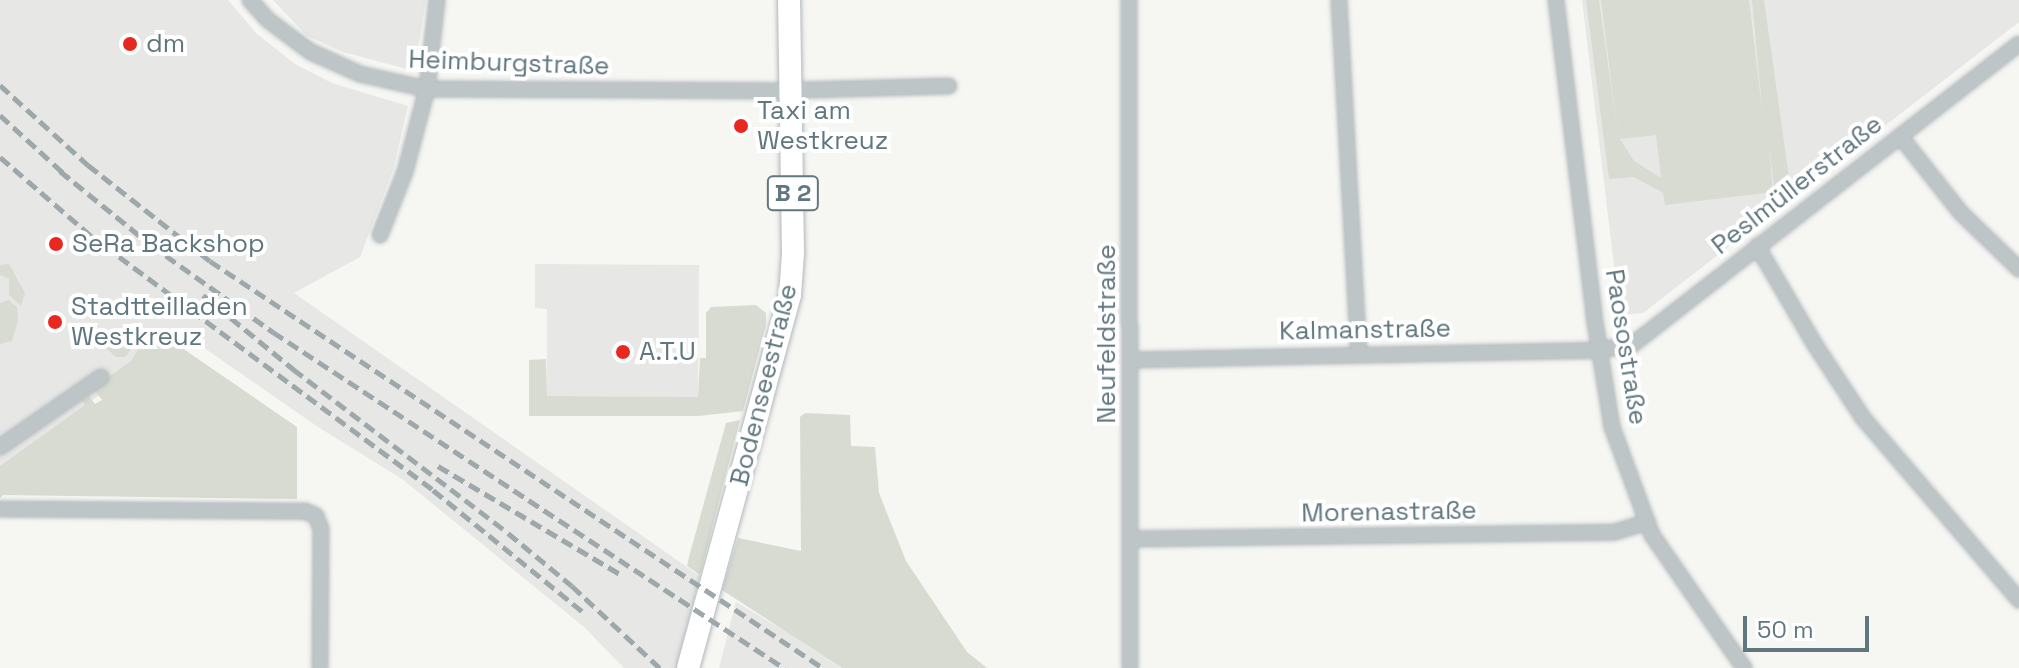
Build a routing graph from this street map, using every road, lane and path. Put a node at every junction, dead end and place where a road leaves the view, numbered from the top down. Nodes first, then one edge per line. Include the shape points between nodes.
1 (250, 0) edge
2 (437, 0) edge
3 (789, 0) edge
4 (1129, 0) edge
5 (1339, 0) edge
6 (1556, 0) edge
7 (2019, 44) edge
8 (949, 86) dead end
9 (427, 89) junction
10 (791, 91) junction
11 (1900, 136) junction
12 (380, 235) dead end
13 (1757, 246) junction
14 (2019, 269) edge
15 (1599, 350) junction
16 (1359, 353) junction
17 (1131, 360) junction
18 (101, 377) dead end
19 (0, 447) edge
20 (0, 509) edge
21 (1647, 522) junction
22 (1131, 539) junction
23 (2019, 600) edge
24 (320, 668) edge
25 (688, 668) edge
26 (1130, 668) edge
27 (1744, 668) edge

1 - 9 street, Heimburgstraße via 311,52 360,74
2 - 9 street
3 - 10 main road, Bodenseestraße / B 2
4 - 17 street, Neufeldstraße
5 - 16 street
6 - 15 street, Paosostraße
7 - 11 street, Peslmüllerstraße
8 - 10 street, Heimburgstraße
9 - 10 street, Heimburgstraße
9 - 12 street via 405,172
10 - 25 main road, Bodenseestraße / B 2 via 790,295
11 - 13 street, Peslmüllerstraße
11 - 14 street via 1961,213
13 - 15 street, Peslmüllerstraße via 1632,345
13 - 23 street via 1863,418
15 - 16 street, Kalmanstraße
15 - 21 street, Paosostraße via 1612,427
16 - 17 street, Kalmanstraße
17 - 22 street, Neufeldstraße
18 - 19 street
20 - 24 street via 305,511 316,516 321,529
21 - 22 street, Morenastraße via 1615,532
21 - 27 street, Paosostraße
22 - 26 street, Neufeldstraße

